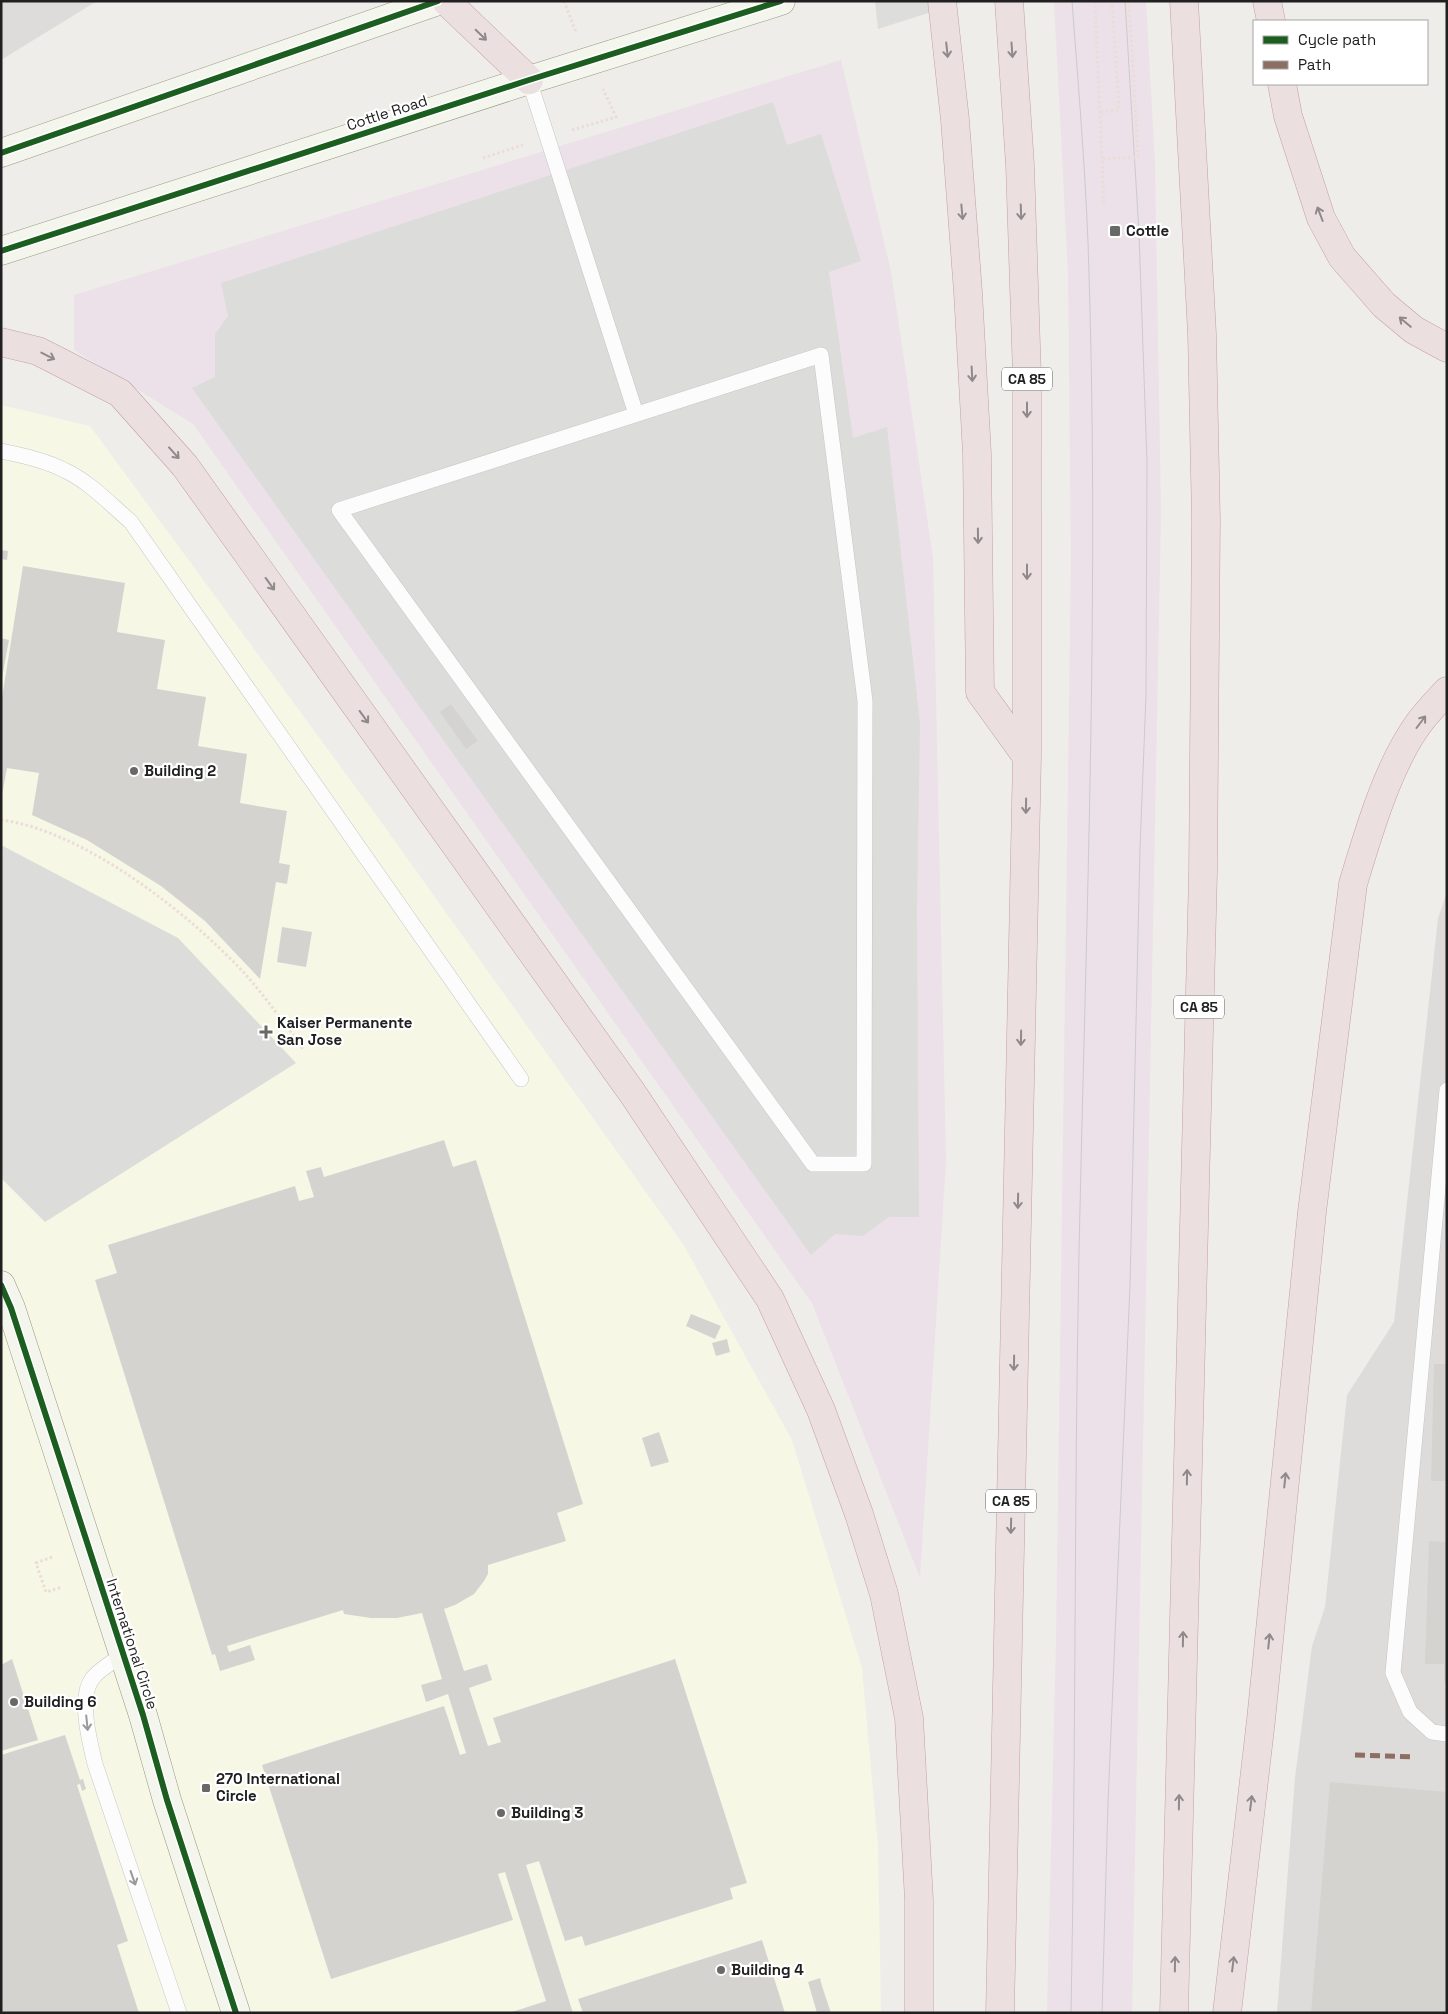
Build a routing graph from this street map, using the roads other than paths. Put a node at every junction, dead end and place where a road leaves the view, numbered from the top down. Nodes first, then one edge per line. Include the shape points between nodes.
1 (438, 1) edge
2 (446, 1) edge
3 (781, 1) edge
4 (942, 1) edge
5 (1009, 1) edge
6 (1184, 1) edge
7 (1267, 1) edge
8 (1270, 20) edge
9 (529, 80) junction
10 (1282, 85) edge
11 (1, 153) edge
12 (1, 251) edge
13 (1, 342) edge
14 (1447, 348) edge
15 (636, 414) junction
16 (1, 451) edge
17 (1447, 691) edge
18 (1027, 757) junction
19 (521, 1079) dead end
20 (1447, 1090) edge
21 (1, 1285) edge
22 (122, 1655) junction
23 (1447, 1734) edge
24 (179, 2013) edge
25 (236, 2013) edge
26 (919, 2013) edge
27 (1000, 2013) edge
28 (1174, 2013) edge
29 (1227, 2013) edge

1 - 11 main road
2 -> 9 highway
3 - 9 main road, Cottle Road
4 -> 18 highway via 968,292 976,454 980,692
5 -> 18 highway, CA 85 via 1020,165 1027,376
28 -> 6 highway, CA 85 via 1203,873 1206,520 1202,334
7 - 8 highway
9 - 12 main road, Cottle Road
9 - 15 lane
14 -> 10 highway via 1414,330 1384,305 1342,257 1321,218 1288,116
13 -> 26 highway via 38,351 120,392 185,466 633,1094 770,1299 821,1410 884,1594 909,1718 919,1900
15 - 15 lane via 339,510 813,1164 864,1164 865,701 821,355
16 - 19 lane via 64,469 88,484 131,522
29 -> 17 highway via 1261,1720 1312,1212 1353,884 1369,832 1400,756 1418,724
18 -> 27 highway, CA 85
20 - 23 lane via 1393,1673 1410,1712 1432,1732
21 - 22 main road, International Circle
22 -> 24 lane via 92,1678 87,1690 89,1737 95,1764
22 - 25 main road, International Circle

